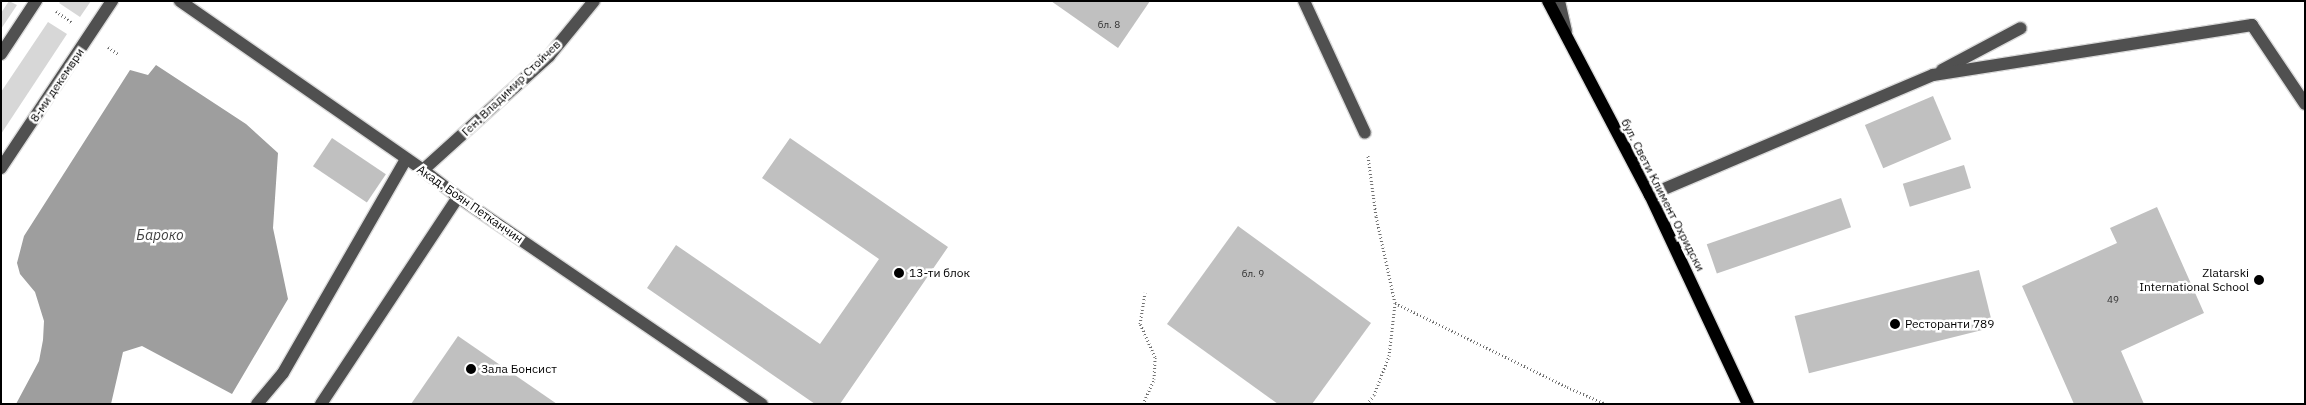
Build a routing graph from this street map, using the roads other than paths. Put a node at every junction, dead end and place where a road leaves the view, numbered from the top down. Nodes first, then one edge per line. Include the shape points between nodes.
1 (36, 1) edge
2 (112, 1) edge
3 (180, 1) edge
4 (594, 1) edge
5 (1304, 1) edge
6 (1548, 1) edge
7 (1559, 1) edge
8 (2021, 28) dead end
9 (1569, 44) junction
10 (1, 54) edge
11 (1933, 74) junction
12 (2305, 104) edge
13 (1365, 133) road end
14 (406, 159) junction
15 (1, 168) edge
16 (423, 170) junction
17 (1650, 195) junction
18 (458, 197) junction
19 (258, 404) edge
20 (321, 404) edge
21 (762, 404) edge
22 (1748, 404) edge

1 - 10 street
2 - 15 street, 8-ми декември
3 - 14 street, Акад. Боян Петканчин
4 - 16 street, Ген. Владимир Стойчев via 549,56
5 - 13 street
6 - 9 main road, бул. Свети Климент Охридски
7 - 9 street
8 - 11 street
9 - 17 main road, бул. Свети Климент Охридски
11 - 12 street via 2252,25
11 - 17 street
14 - 16 street, Акад. Боян Петканчин
14 - 19 street via 283,374
16 - 18 street, Акад. Боян Петканчин
17 - 22 main road, бул. Свети Климент Охридски
18 - 20 street
18 - 21 street, Акад. Боян Петканчин

